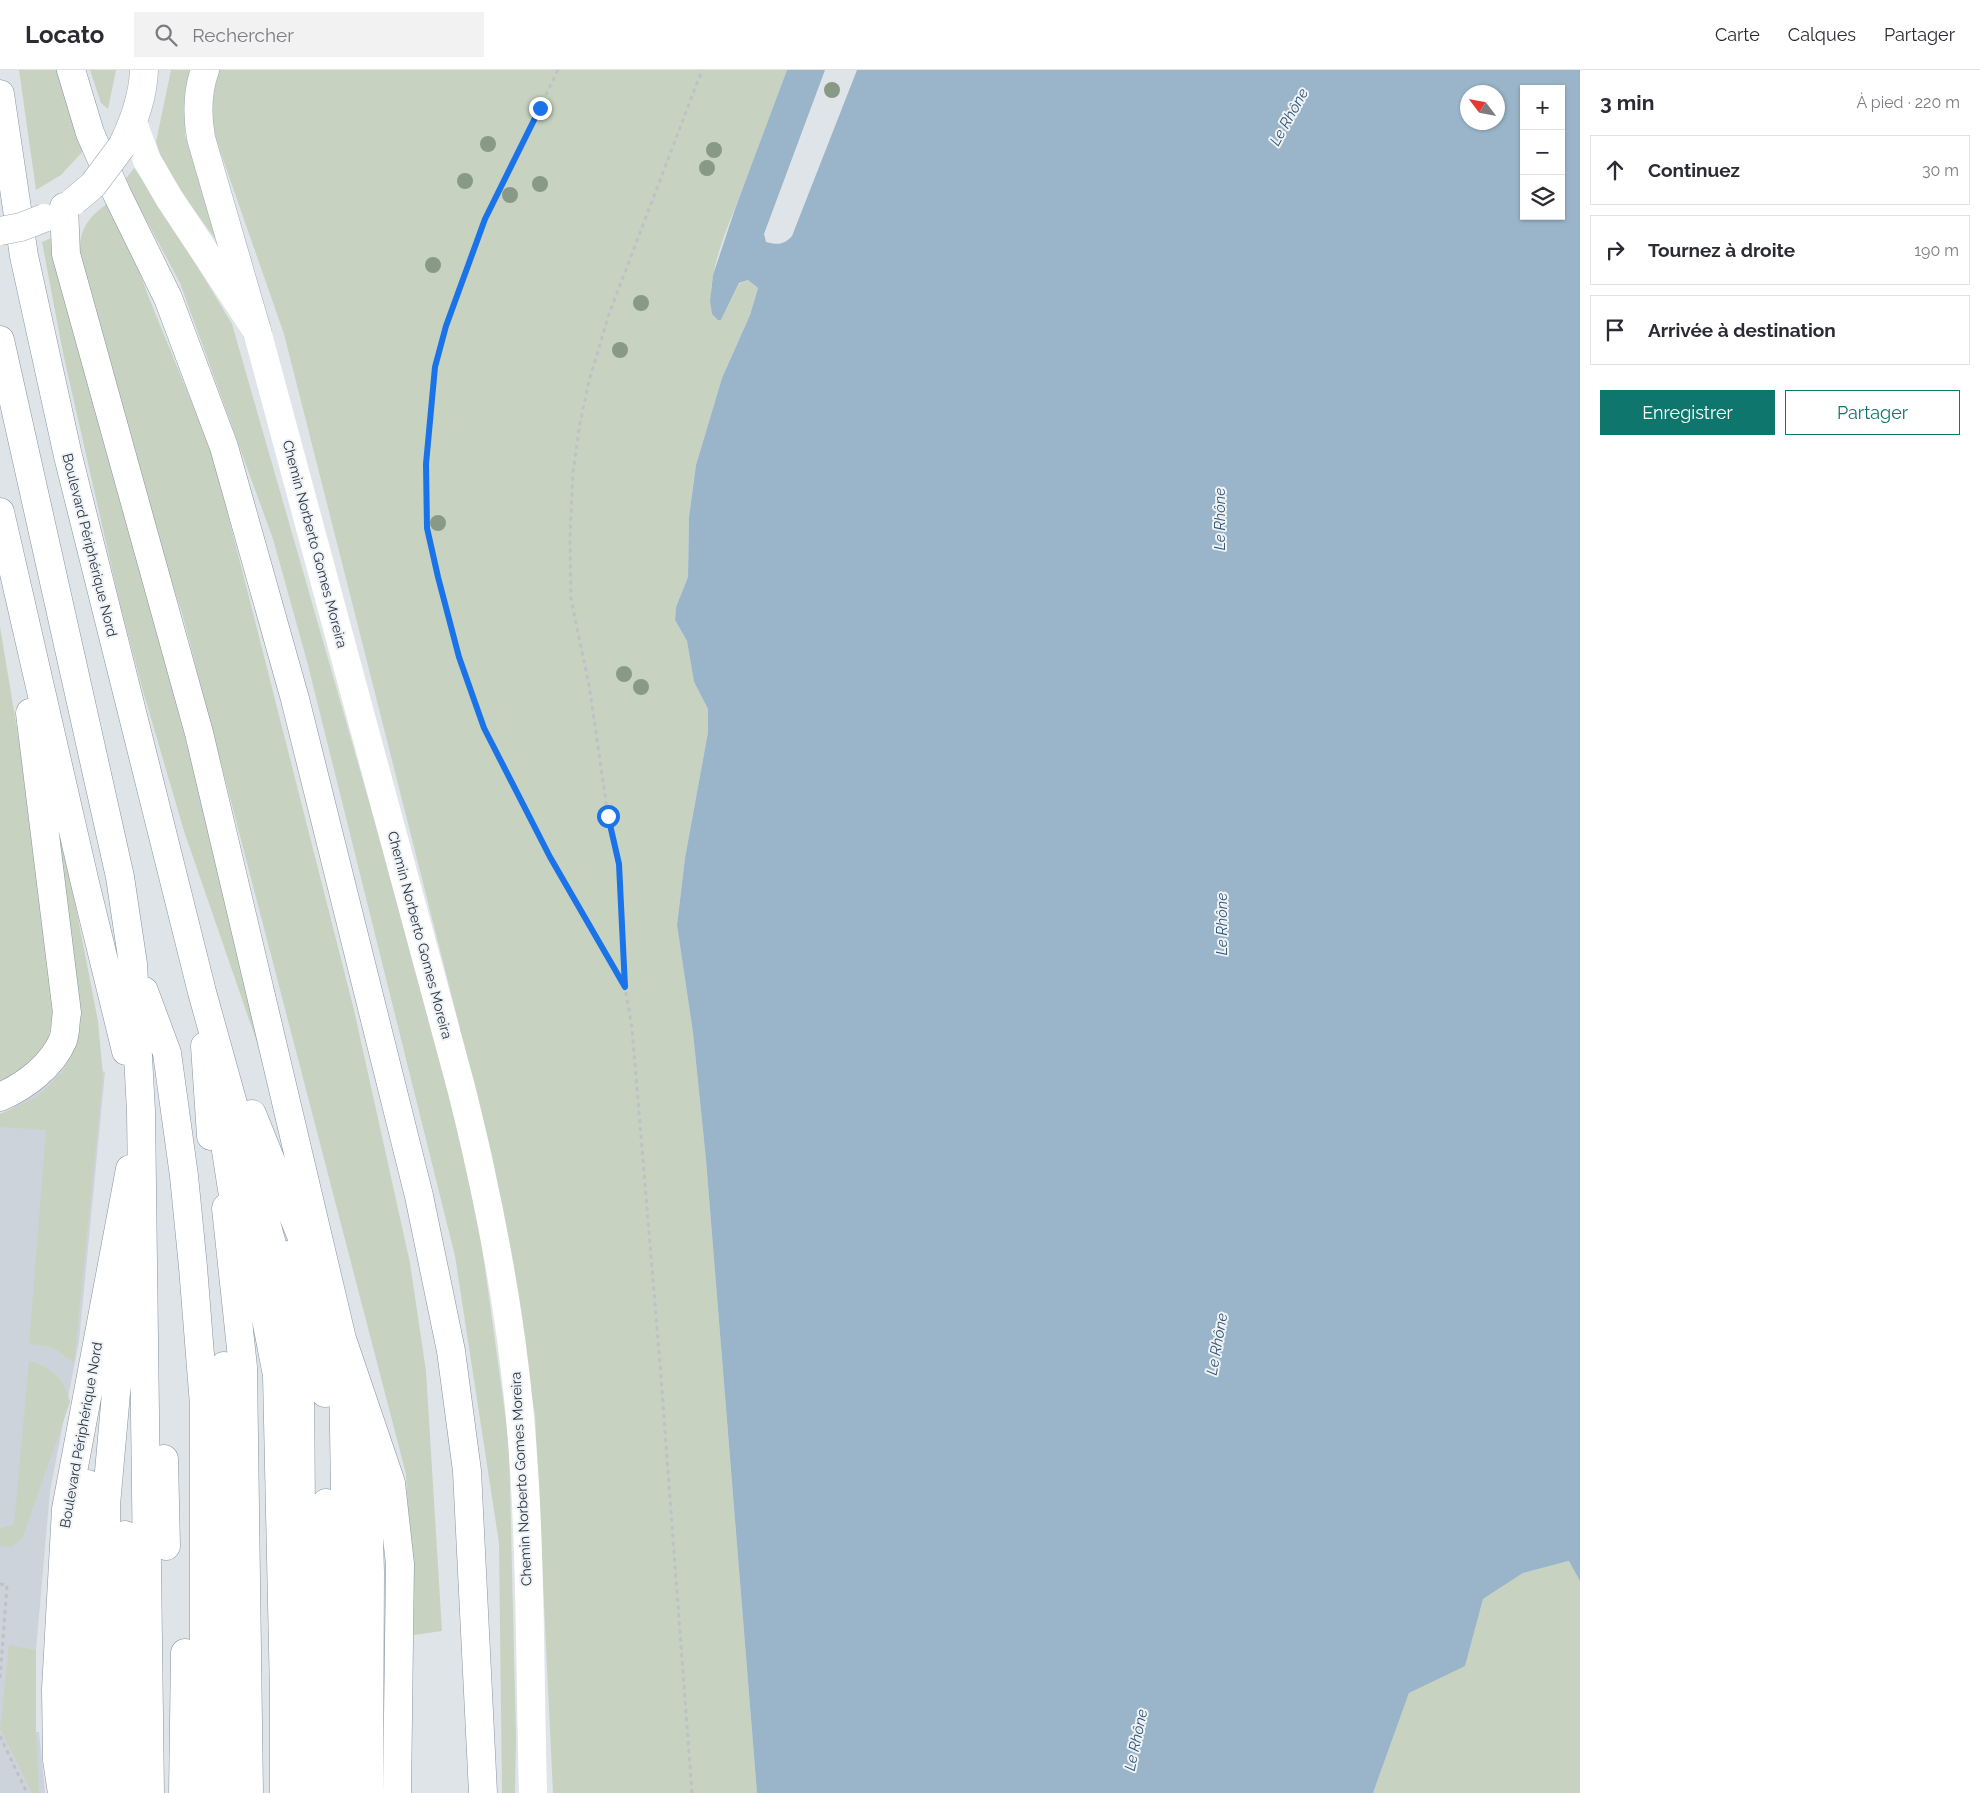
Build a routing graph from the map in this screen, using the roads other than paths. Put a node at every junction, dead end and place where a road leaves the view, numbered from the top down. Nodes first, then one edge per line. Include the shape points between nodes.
1 (71, 70) edge
2 (205, 70) edge
3 (145, 72) edge
4 (0, 94) edge
5 (128, 134) junction
6 (60, 209) junction
7 (0, 231) edge
8 (258, 331) junction
9 (0, 340) edge
10 (0, 512) edge
11 (21, 604) junction
12 (133, 964) junction
13 (202, 992) junction
14 (0, 1097) edge
15 (140, 1111) junction
16 (342, 1339) junction
17 (365, 1402) junction
18 (203, 1497) junction
19 (479, 1686) junction
20 (62, 1793) edge
21 (86, 1793) edge
22 (112, 1793) edge
23 (130, 1793) edge
24 (150, 1793) edge
25 (166, 1793) edge
26 (184, 1793) edge
27 (204, 1793) edge
28 (227, 1793) edge
29 (249, 1793) edge
30 (265, 1793) edge
31 (284, 1793) edge
32 (304, 1793) edge
33 (326, 1793) edge
34 (346, 1793) edge
35 (369, 1793) edge
36 (397, 1793) edge
37 (467, 1793) edge
38 (483, 1793) edge
39 (533, 1793) edge

1 - 19 main road via 93,140 168,298 224,447 295,699 419,1196 452,1351 467,1471
2 - 8 main road via 198,100 201,138
3 - 5 main road
4 - 13 main road, Boulevard Périphérique Nord via 24,256 68,456
5 - 6 main road, bridge via 93,185
5 - 8 main road, Chemin Norberto Gomes Moreira
6 - 7 main road, bridge
6 - 16 main road via 66,254 198,733
8 - 39 main road, Chemin Norberto Gomes Moreira via 484,1179 514,1362 520,1421
9 - 12 main road, Boulevard Périphérique Nord via 120,876
10 - 11 main road
11 - 14 main road via 23,658 67,1013 63,1040 44,1068 28,1082
11 - 15 main road
12 - 15 main road, Boulevard Périphérique Nord
12 - 18 main road via 167,1053 184,1176 204,1405
13 - 16 main road
13 - 28 main road via 224,1363
13 - 29 main road via 243,1367
13 - 30 main road via 259,1373
13 - 31 main road via 277,1375
13 - 32 main road via 290,1308 300,1374
13 - 33 main road via 324,1348
15 - 20 main road, Boulevard Périphérique Nord via 66,1509 56,1689 57,1760
15 - 21 main road, Boulevard Périphérique Nord via 84,1508
15 - 22 main road via 106,1505 108,1753
15 - 23 main road, Boulevard Périphérique Nord via 125,1510
15 - 24 main road, Boulevard Périphérique Nord
15 - 25 main road, Boulevard Périphérique Nord via 167,1500
16 - 17 main road
16 - 34 main road via 348,1696
17 - 35 main road via 370,1572
17 - 36 main road via 390,1484 400,1564
18 - 26 main road via 186,1549
18 - 27 main road
19 - 37 main road
19 - 38 main road

